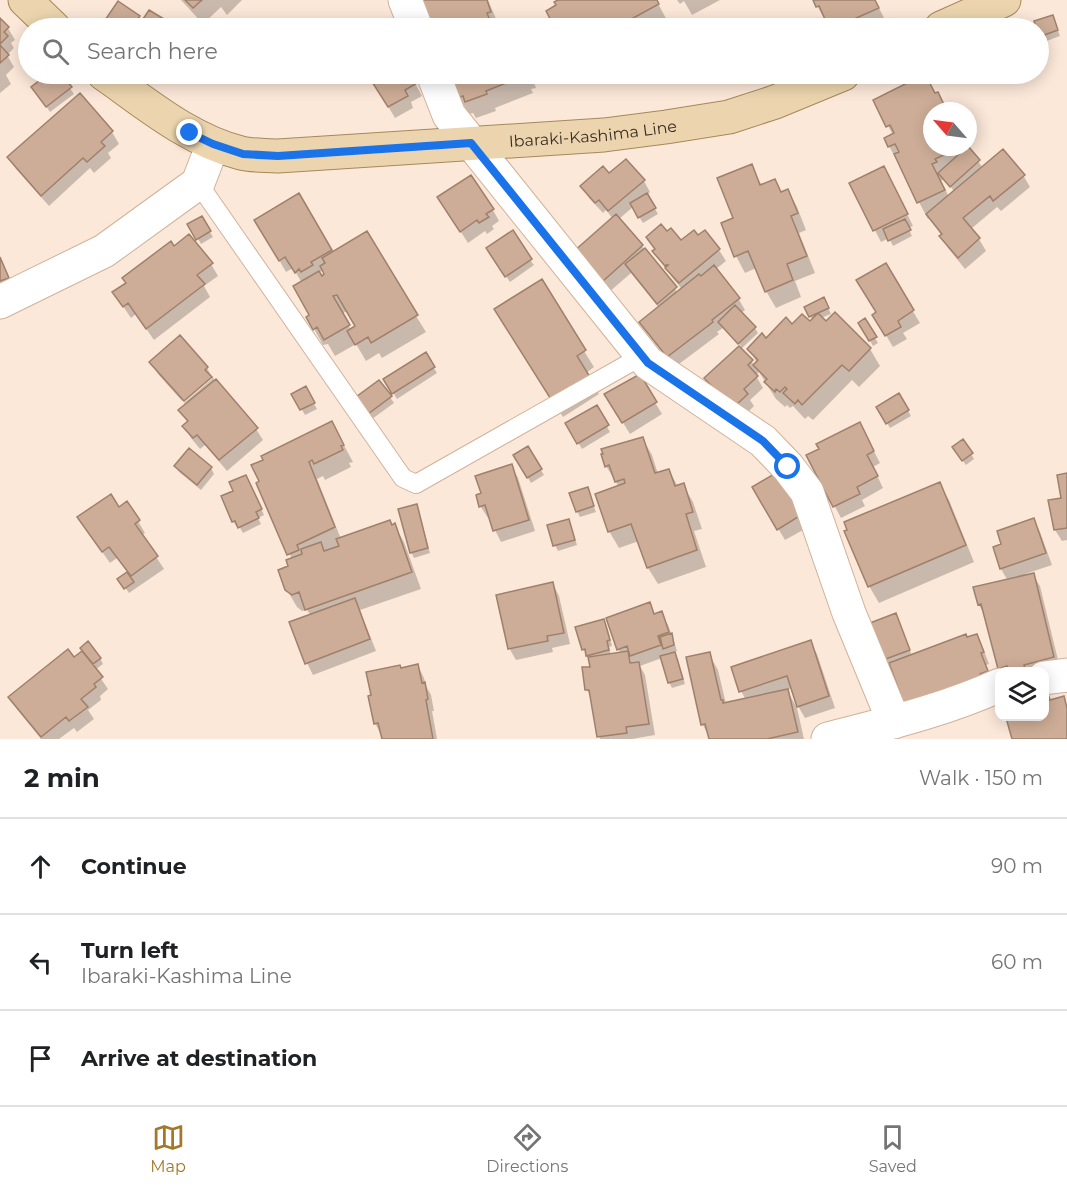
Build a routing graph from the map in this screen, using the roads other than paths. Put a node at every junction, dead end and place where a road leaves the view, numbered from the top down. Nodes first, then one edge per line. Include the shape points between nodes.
1 (25, 0) edge
2 (405, 0) edge
3 (1004, 0) edge
4 (44, 18) edge
5 (412, 18) edge
6 (964, 18) edge
7 (119, 84) edge
8 (437, 84) edge
9 (819, 84) edge
10 (471, 143) junction
11 (213, 144) junction
12 (198, 183) junction
13 (0, 302) edge
14 (642, 356) junction
15 (1067, 675) edge
16 (1049, 677) edge
17 (995, 687) edge
18 (894, 722) junction
19 (862, 735) edge
20 (828, 739) edge

1 - 4 main road
2 - 5 street
3 - 6 main road
7 - 11 main road, Ibaraki-Kashima Line via 190,133
8 - 10 street via 449,116
9 - 10 main road, Ibaraki-Kashima Line via 729,117 666,128
10 - 11 main road, Ibaraki-Kashima Line via 278,156 243,154
10 - 14 street
11 - 12 street
12 - 13 street via 104,251
12 - 14 lane via 403,478 416,484
14 - 18 street via 763,441 807,492 849,613
15 - 16 street
17 - 18 street
18 - 19 street
19 - 20 street

